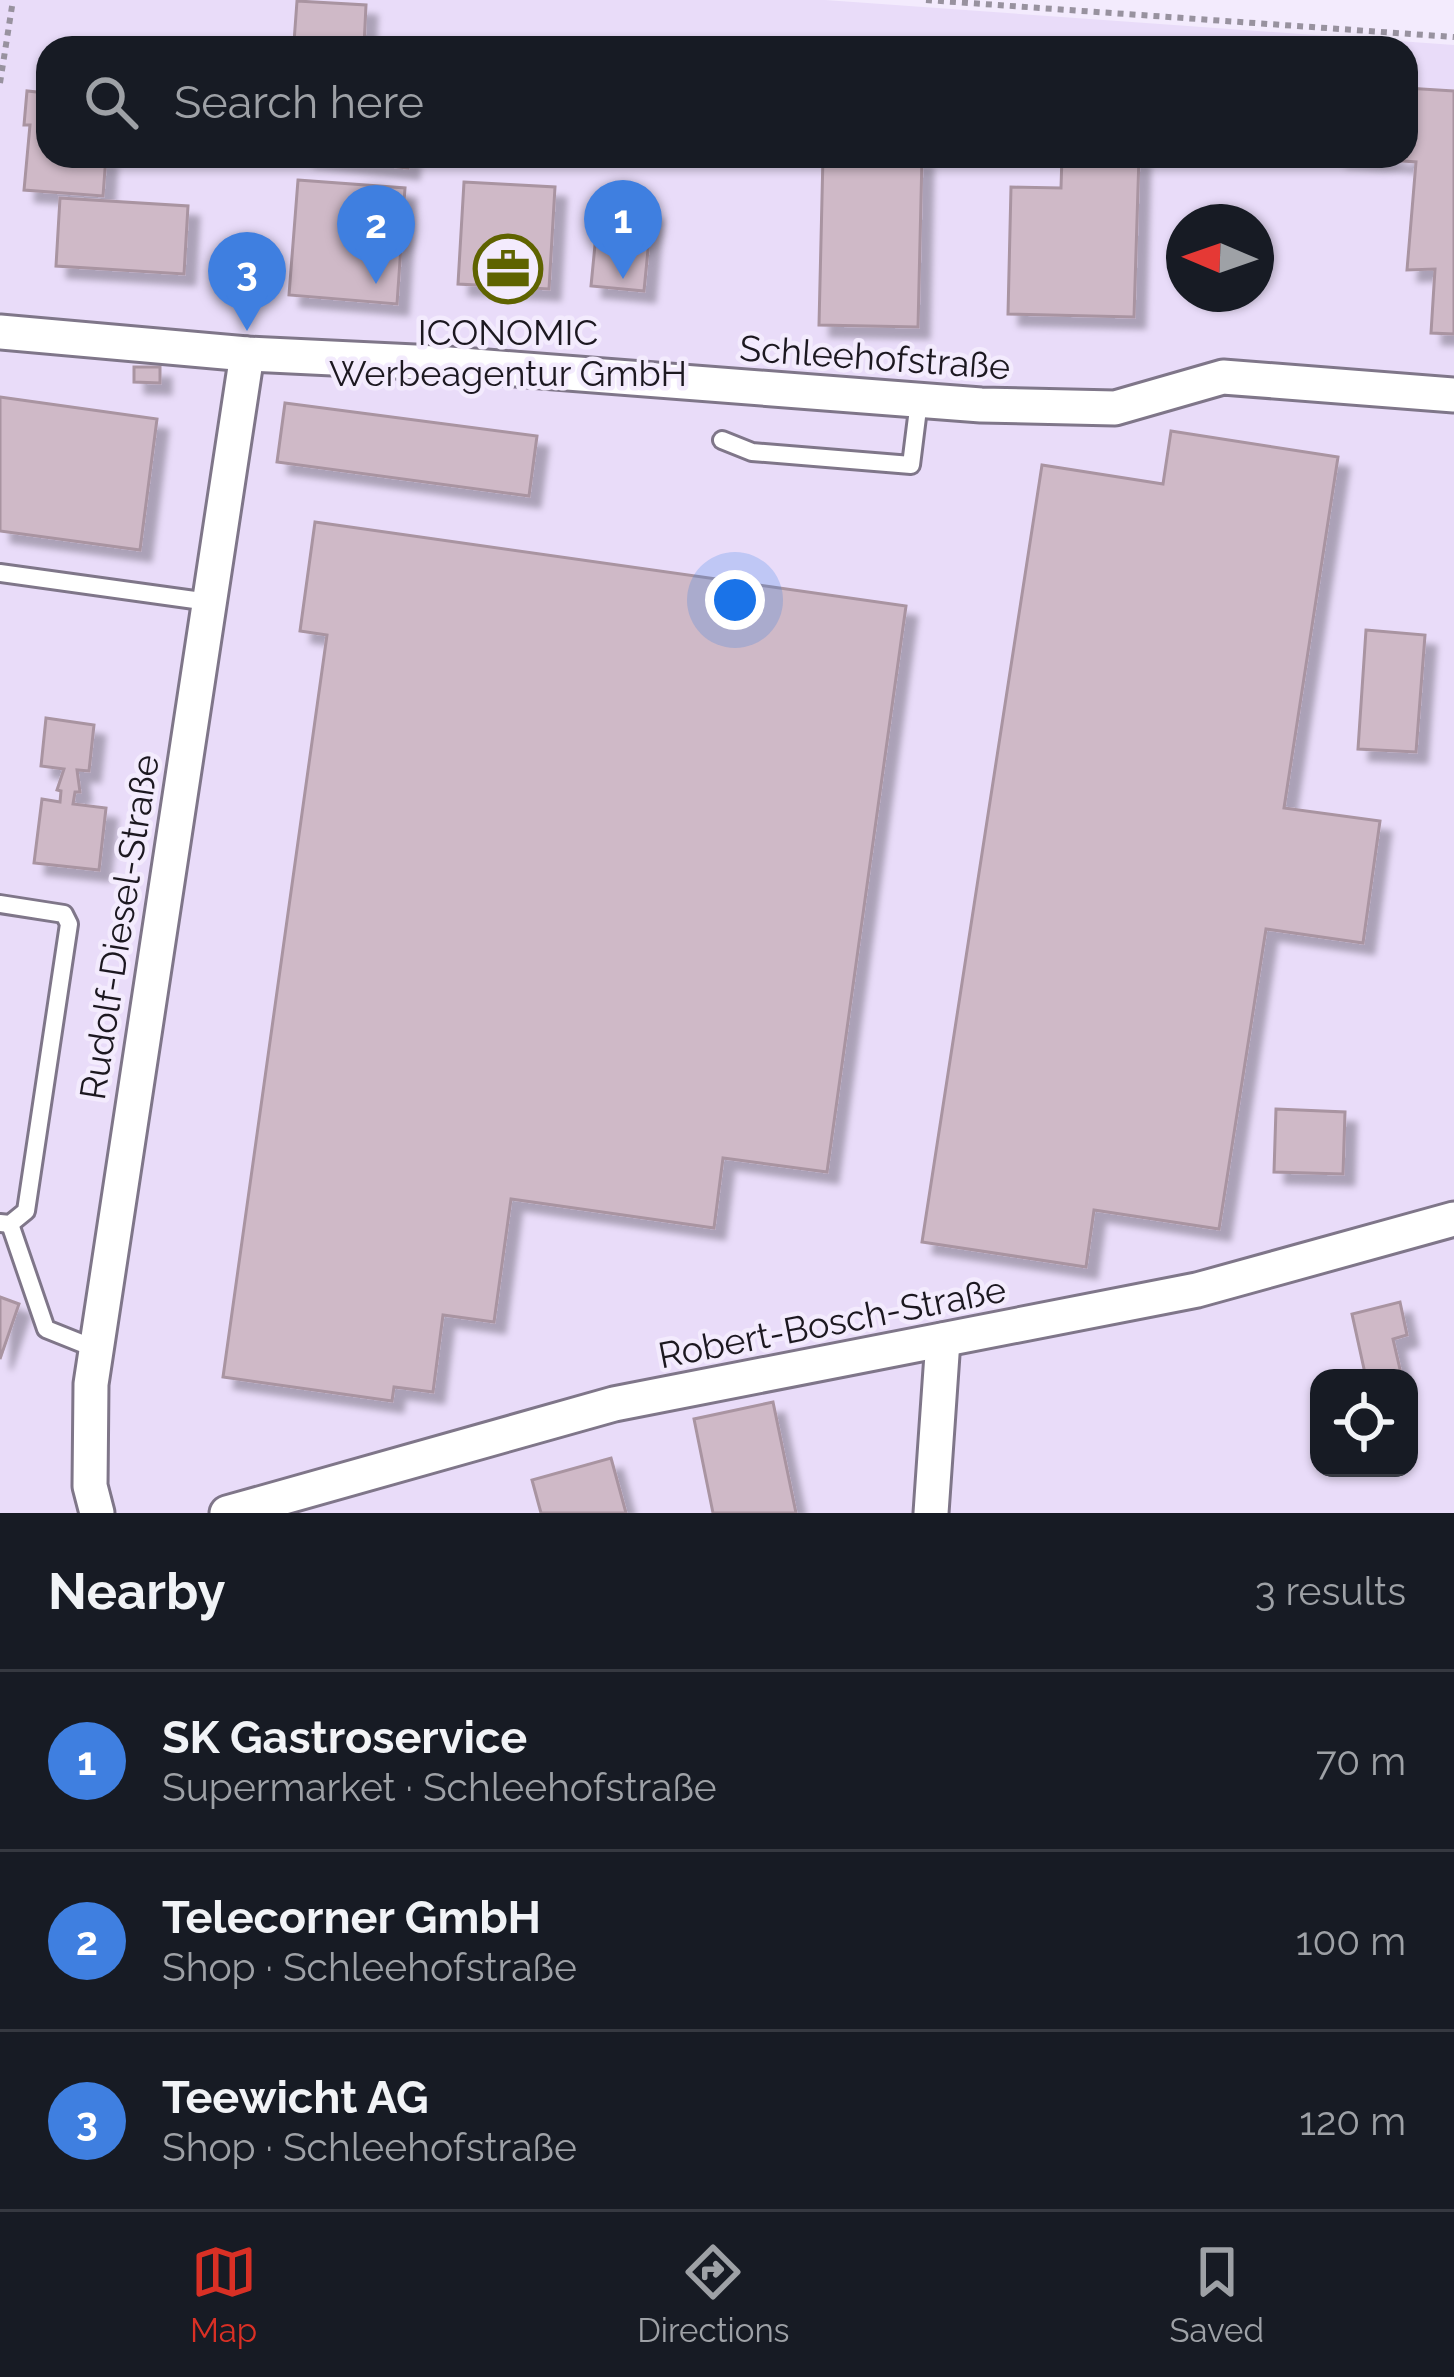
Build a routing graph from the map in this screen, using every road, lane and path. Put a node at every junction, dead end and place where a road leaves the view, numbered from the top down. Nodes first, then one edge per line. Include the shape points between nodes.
1 (13, 0) edge
2 (926, 0) edge
3 (1454, 37) edge
4 (0, 83) edge
5 (0, 332) edge
6 (247, 354) junction
7 (1454, 395) edge
8 (920, 400) junction
9 (722, 440) dead end
10 (0, 573) edge
11 (209, 602) junction
12 (0, 904) edge
13 (1454, 1219) edge
14 (5, 1224) edge
15 (943, 1340) junction
16 (96, 1348) junction
17 (97, 1513) edge
18 (227, 1513) edge
19 (931, 1513) edge

1 - 4 path
2 - 3 path
5 - 6 street, Schleehofstraße
6 - 8 street, Schleehofstraße
6 - 11 street, Rudolf-Diesel-Straße
7 - 8 street, Schleehofstraße via 1223,377 1115,409
8 - 9 lane via 911,465 752,452
10 - 11 lane
11 - 16 street, Rudolf-Diesel-Straße
12 - 14 lane via 64,914 69,924 26,1211
13 - 15 street, Robert-Bosch-Straße via 1197,1290
14 - 16 lane via 46,1329
15 - 18 street, Robert-Bosch-Straße via 614,1405
15 - 19 street
16 - 17 street, Rudolf-Diesel-Straße via 90,1486

